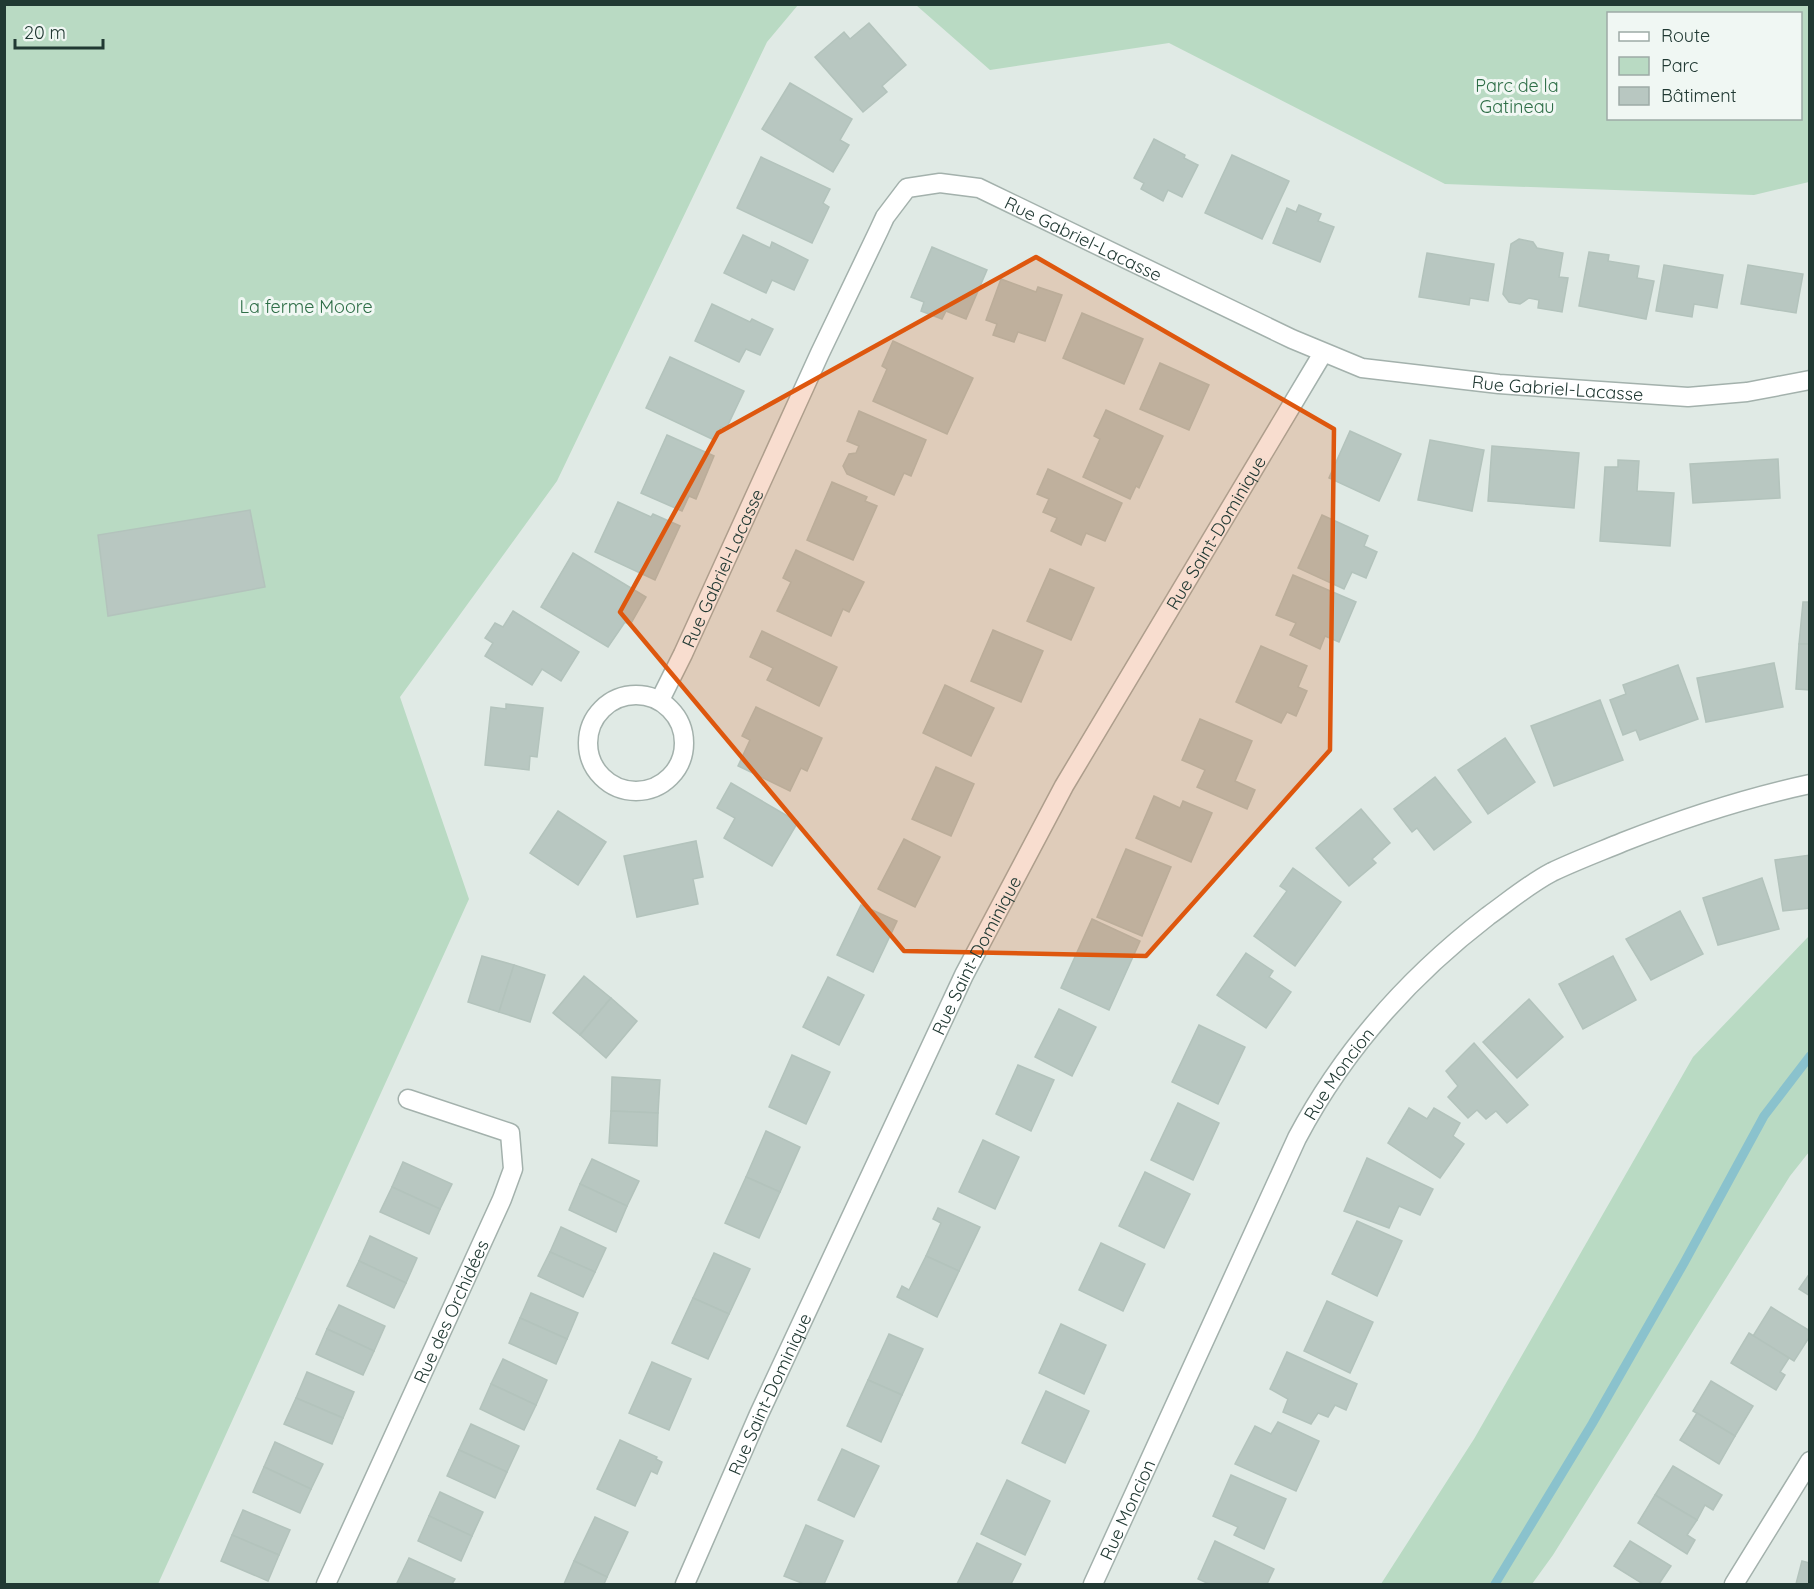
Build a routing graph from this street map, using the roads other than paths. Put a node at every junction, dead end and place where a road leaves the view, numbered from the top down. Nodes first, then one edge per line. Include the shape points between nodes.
1 (1323, 353) junction
2 (1809, 380) edge
3 (660, 700) junction
4 (1809, 784) edge
5 (408, 1099) dead end
6 (1809, 1461) edge
7 (326, 1584) edge
8 (685, 1584) edge
9 (1093, 1584) edge
10 (1734, 1584) edge

1 - 2 street, Rue Gabriel-Lacasse via 1362,368 1499,384 1666,396 1747,392
1 - 3 street, Rue Gabriel-Lacasse via 979,188 940,183 907,188 882,223
1 - 8 street, Rue Saint-Dominique via 1065,786 995,914 759,1413
3 - 3 street via 627,695 612,701 591,726 590,758 610,783 625,790 641,791 669,779 678,767 684,753 684,737 676,716
4 - 9 street, Rue Moncion via 1697,813 1551,873 1469,931 1377,1020 1317,1100 1297,1138
5 - 7 street, Rue des Orchidées via 510,1133 513,1168
6 - 10 street

